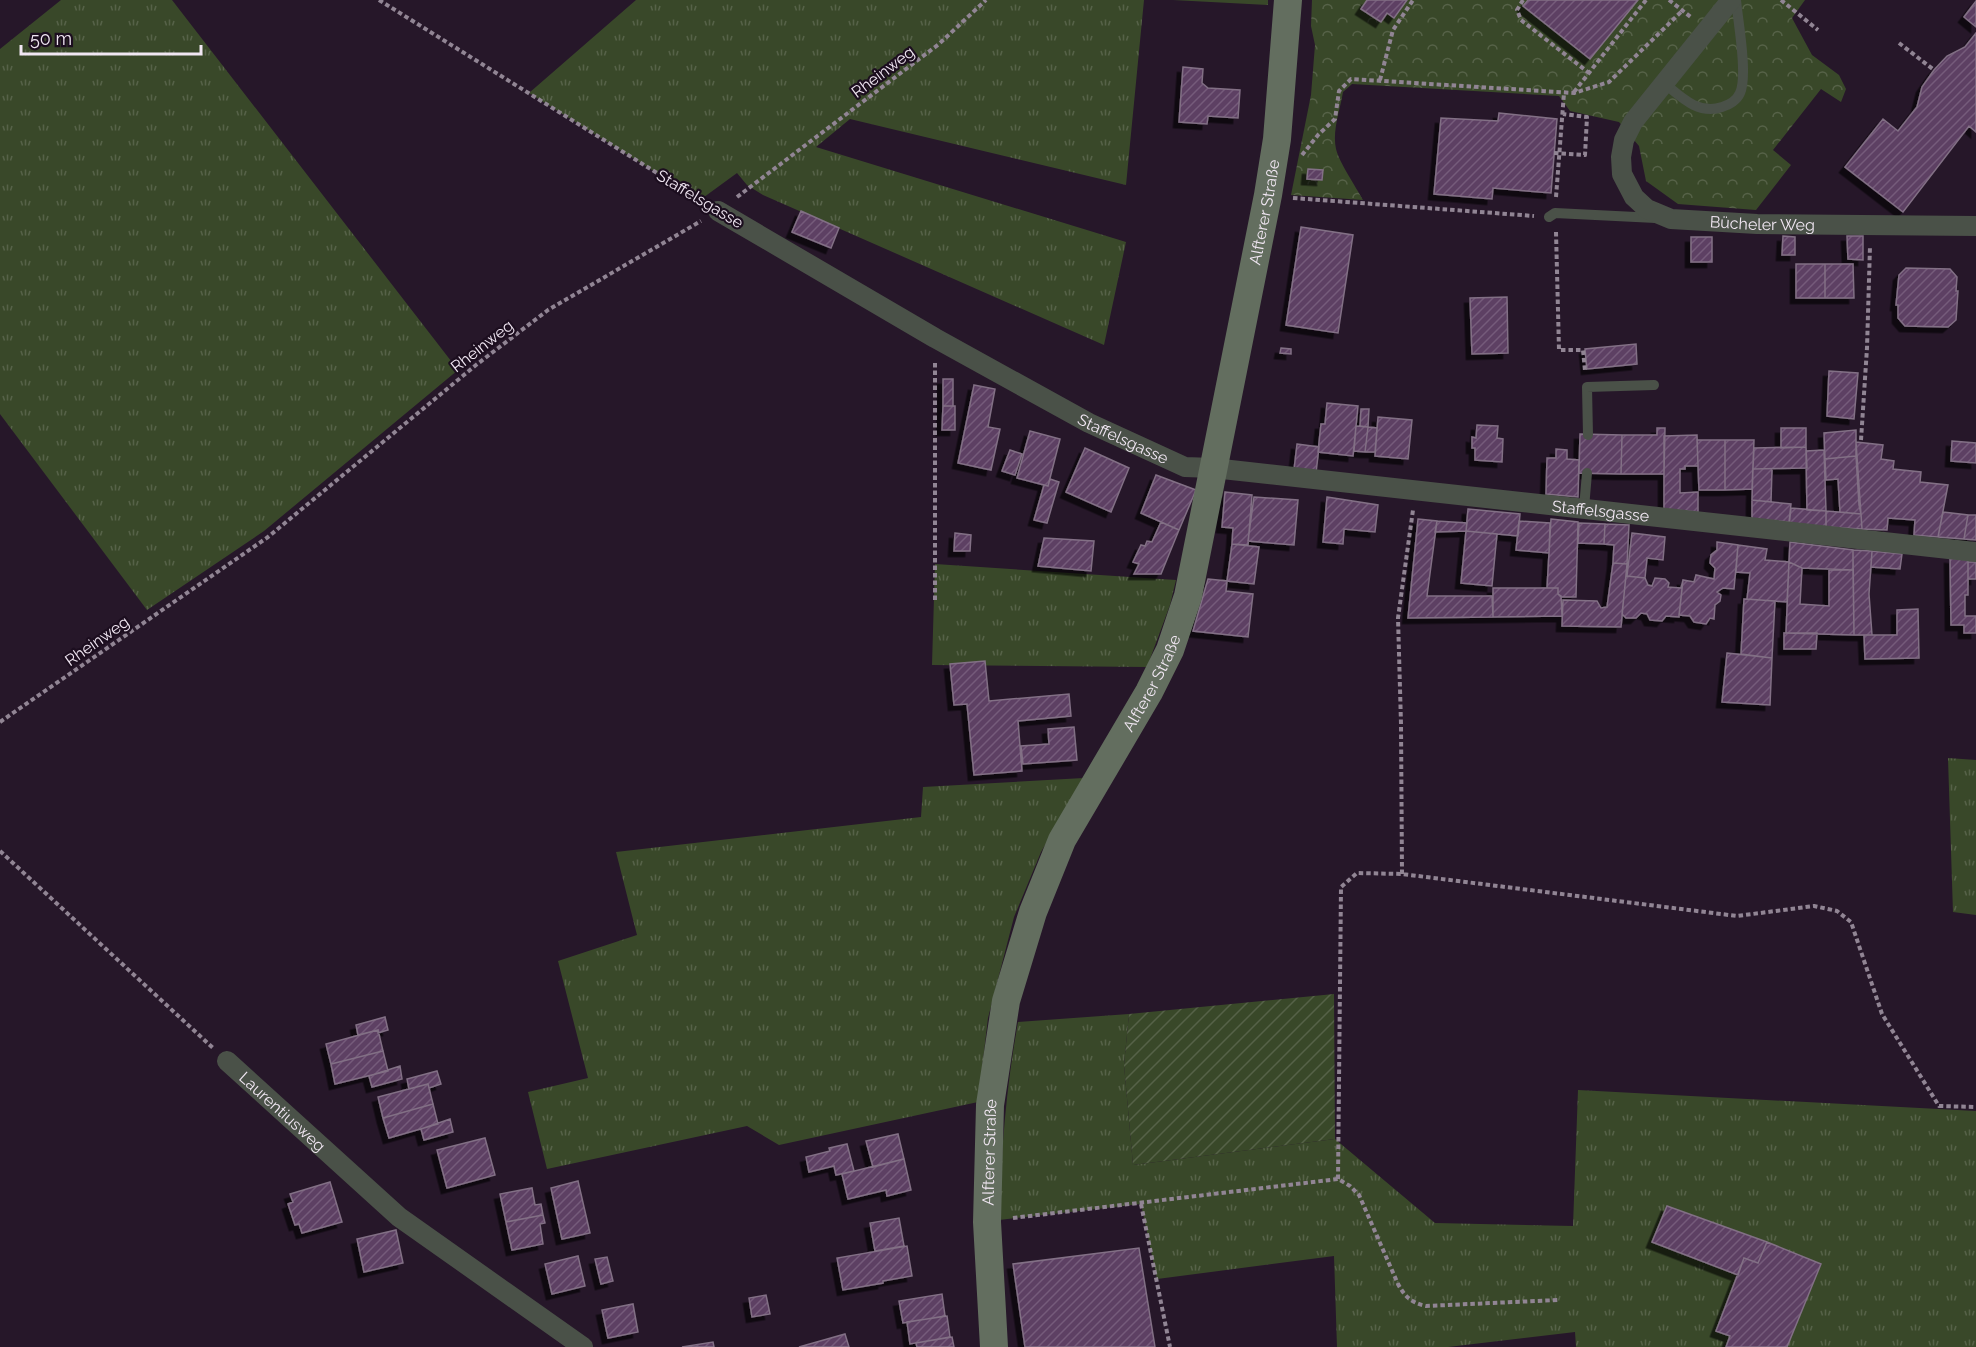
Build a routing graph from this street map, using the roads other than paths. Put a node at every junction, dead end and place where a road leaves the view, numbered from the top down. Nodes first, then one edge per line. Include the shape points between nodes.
1 (1288, 0) edge
2 (1731, 0) edge
3 (1736, 0) edge
4 (1664, 83) junction
5 (718, 211) road end
6 (1552, 215) road end
7 (1671, 219) junction
8 (1976, 226) edge
9 (1654, 385) dead end
10 (1588, 435) dead end
11 (1213, 468) junction
12 (1587, 473) dead end
13 (1584, 508) junction
14 (1976, 552) edge
15 (227, 1061) road end
16 (583, 1347) edge
17 (994, 1347) edge

1 - 11 street, Alfterer Straße via 1277,139
2 - 4 street
3 - 4 lane via 1743,75 1739,96 1720,108 1699,108
4 - 7 street via 1633,122 1621,157 1622,174 1634,197 1647,209
5 - 11 street, Staffelsgasse via 1089,423 1185,467
6 - 7 lane, Bücheler Weg
7 - 8 street, Bücheler Weg via 1757,224
9 - 10 lane via 1587,387
11 - 13 street, Staffelsgasse
11 - 17 street, Alfterer Straße via 1188,596 1170,650 1062,840 1033,912 1009,990 990,1101 987,1222
12 - 13 lane
13 - 14 street, Staffelsgasse
15 - 16 street, Laurentiusweg via 399,1217

